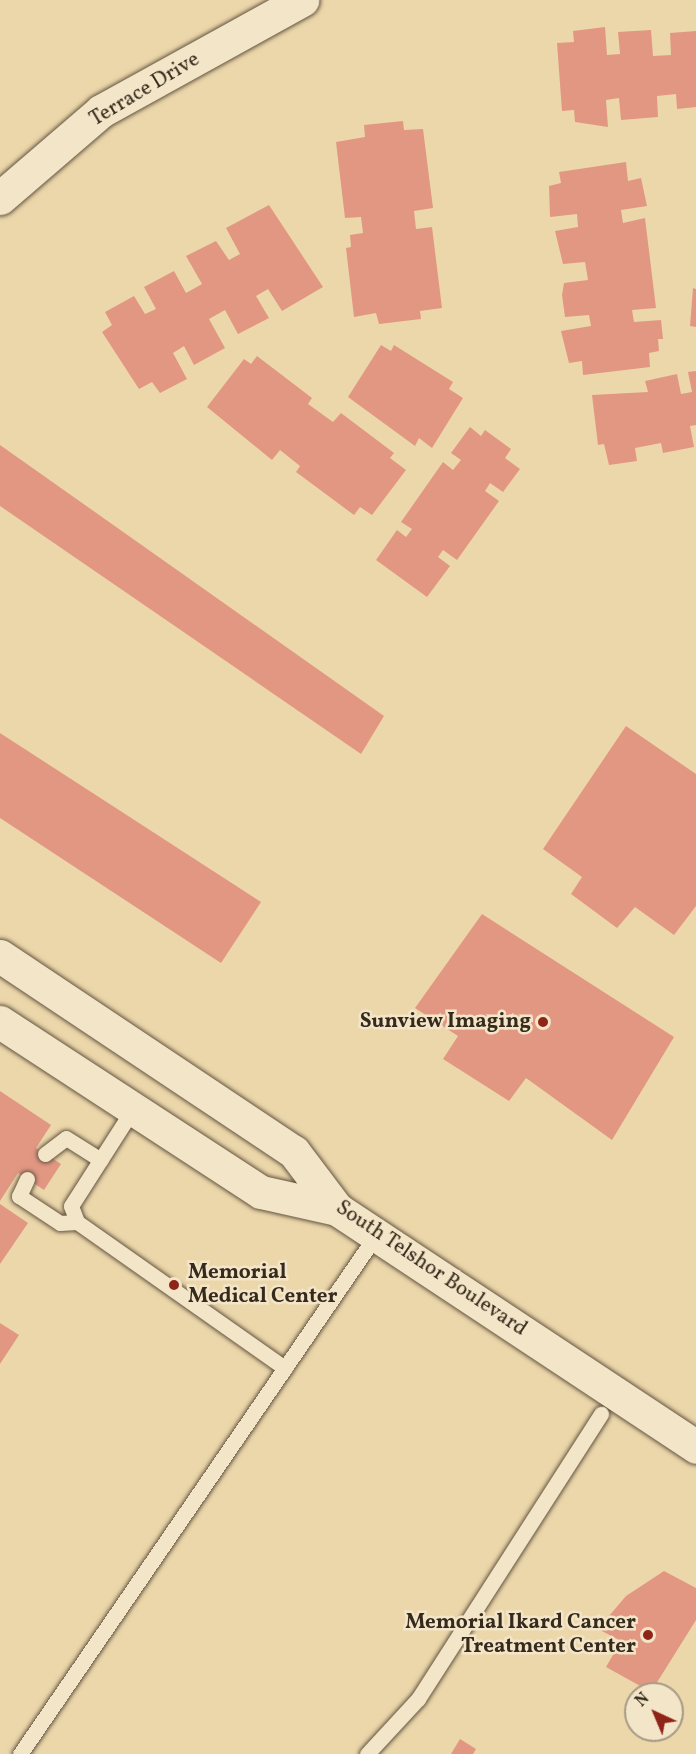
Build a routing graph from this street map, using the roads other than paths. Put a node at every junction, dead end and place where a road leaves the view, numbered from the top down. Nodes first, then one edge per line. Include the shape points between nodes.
1 (302, 0) edge
2 (0, 198) edge
3 (0, 956) edge
4 (0, 1022) edge
5 (181, 1077) junction
6 (142, 1115) junction
7 (45, 1154) dead end
8 (101, 1160) junction
9 (27, 1179) dead end
10 (337, 1209) junction
11 (80, 1225) junction
12 (376, 1235) junction
13 (285, 1368) junction
14 (601, 1414) dead end
15 (696, 1447) edge
16 (20, 1754) edge
17 (368, 1754) edge

1 - 2 main road, Terrace Drive via 101,111
3 - 5 main road, South Telshor Boulevard
4 - 6 main road
5 - 6 main road
5 - 10 main road, South Telshor Boulevard via 294,1152
6 - 8 lane
6 - 10 main road via 261,1192
7 - 8 lane via 66,1138
8 - 11 lane via 71,1206
9 - 11 lane via 19,1196 60,1223
10 - 12 main road, South Telshor Boulevard
11 - 13 lane
12 - 13 lane
12 - 15 main road, South Telshor Boulevard
13 - 16 lane
14 - 17 lane via 418,1699

